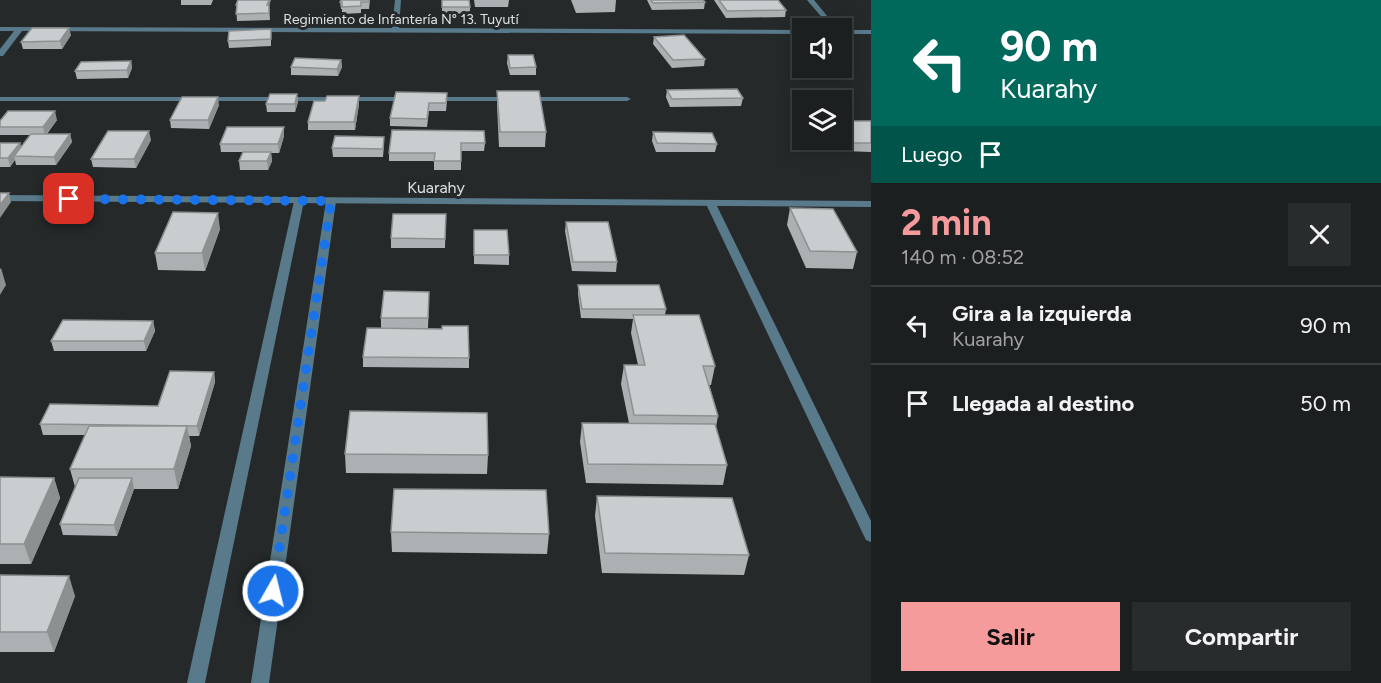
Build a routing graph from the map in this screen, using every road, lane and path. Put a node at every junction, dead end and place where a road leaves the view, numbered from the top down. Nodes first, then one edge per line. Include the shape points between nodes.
1 (398, 0) edge
2 (810, 0) edge
3 (825, 18) edge
4 (0, 29) edge
5 (20, 29) junction
6 (395, 31) junction
7 (792, 32) edge
8 (852, 32) edge
9 (871, 32) edge
10 (0, 54) edge
11 (0, 99) edge
12 (414, 99) edge
13 (426, 99) edge
14 (627, 99) dead end
15 (0, 198) edge
16 (299, 201) junction
17 (331, 201) junction
18 (711, 204) junction
19 (871, 204) edge
20 (871, 536) edge
21 (196, 683) edge
22 (260, 683) edge

1 - 6 street
2 - 3 street
4 - 5 street, Regimiento de Infantería N° 13. Tuyutí
5 - 6 street, Regimiento de Infantería N° 13. Tuyutí
5 - 10 street
6 - 7 street, Regimiento de Infantería N° 13. Tuyutí
8 - 9 street
11 - 12 street
13 - 14 street
15 - 16 street, Kuarahy
16 - 17 street, Kuarahy
16 - 21 street
17 - 18 street, Kuarahy
17 - 22 street
18 - 19 street, Kuarahy
18 - 20 street

